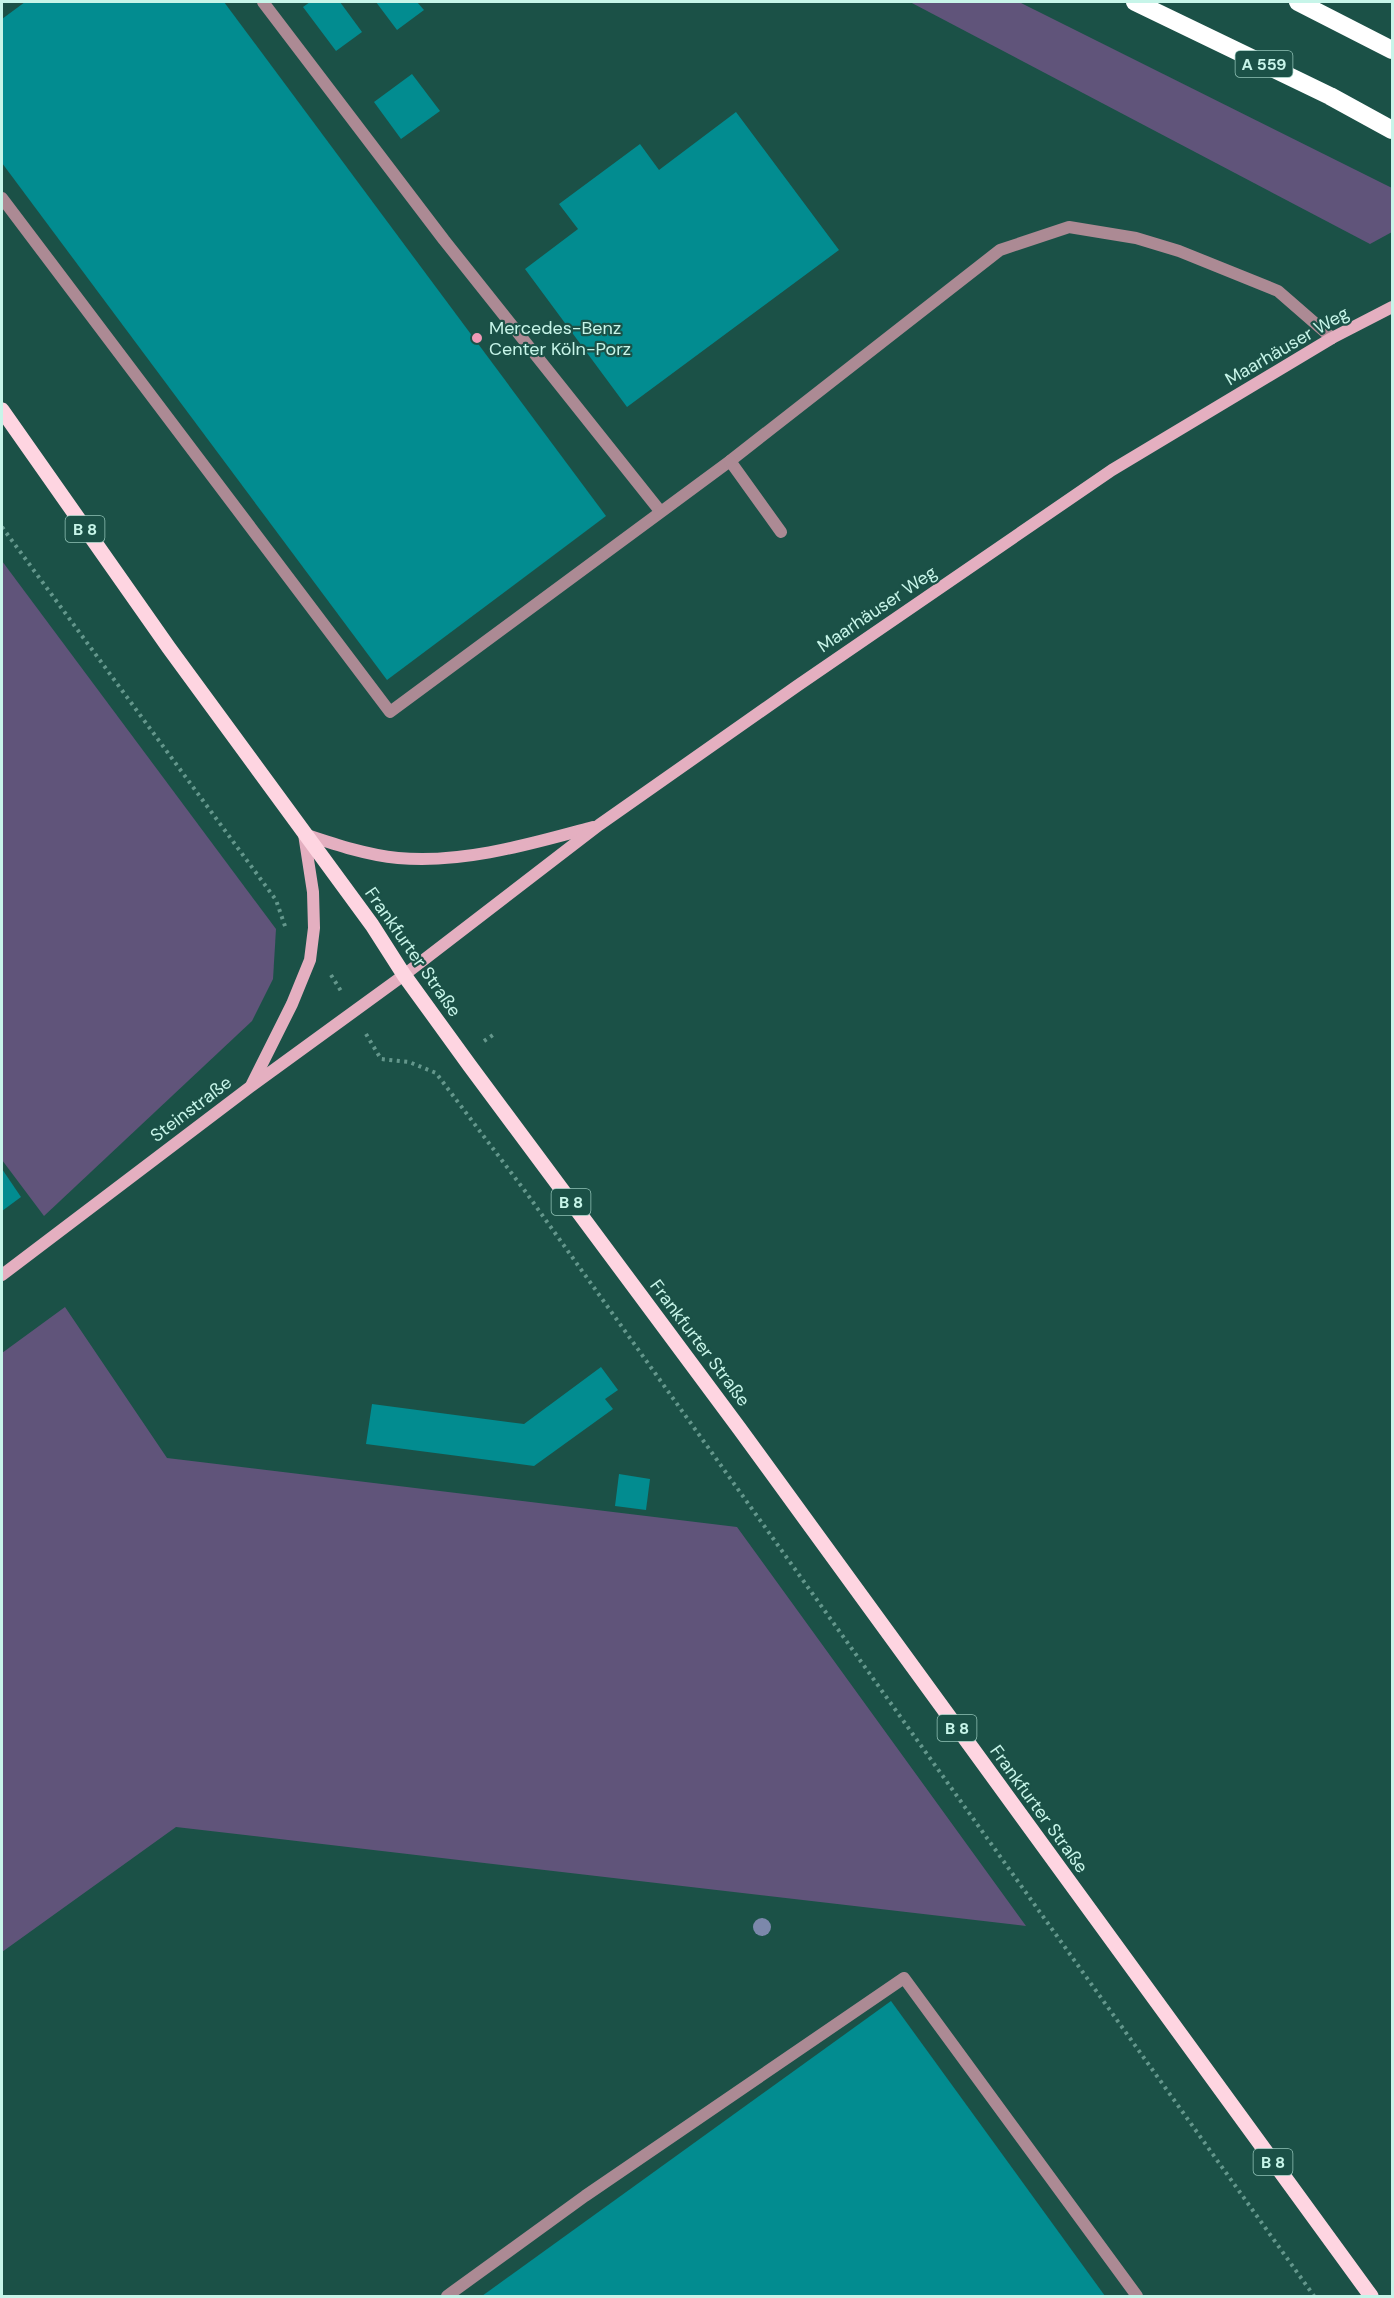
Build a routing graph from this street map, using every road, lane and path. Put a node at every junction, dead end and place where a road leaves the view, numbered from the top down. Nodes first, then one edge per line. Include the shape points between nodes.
1 (263, 2) edge
2 (1135, 2) edge
3 (1298, 2) edge
4 (1392, 50) edge
5 (1392, 130) edge
6 (2, 198) edge
7 (1392, 308) edge
8 (1332, 338) junction
9 (2, 411) edge
10 (730, 461) junction
11 (660, 511) junction
12 (2, 527) edge
13 (781, 532) dead end
14 (598, 825) junction
15 (304, 834) junction
16 (310, 960) junction
17 (404, 975) junction
18 (353, 1011) junction
19 (250, 1088) junction
20 (2, 1275) edge
21 (447, 2296) edge
22 (1137, 2296) edge
23 (1314, 2296) edge
24 (1371, 2296) edge

1 - 11 lane via 444,240
2 - 5 highway, A 559
3 - 4 highway
6 - 11 lane via 390,712
7 - 8 main road, Maarhäuser Weg
8 - 10 lane via 1278,291 1158,244 1069,227 1000,250
8 - 14 main road, Maarhäuser Weg via 1112,470
9 - 15 main road, Frankfurter Straße / B 8
10 - 11 lane
10 - 13 lane
12 - 16 path via 276,900 286,926 286,951
14 - 15 main road via 513,849 441,858 398,858 349,849
14 - 17 main road, Maarhäuser Weg
15 - 16 main road via 313,892
15 - 17 main road, Frankfurter Straße / B 8
16 - 18 path via 326,966
16 - 19 main road
17 - 18 main road, Steinstraße
17 - 24 main road, Frankfurter Straße / B 8
18 - 19 main road, Steinstraße
18 - 23 path via 381,1059 409,1062 436,1073 525,1191
19 - 20 main road, Steinstraße
21 - 22 lane via 585,2196 904,1978

